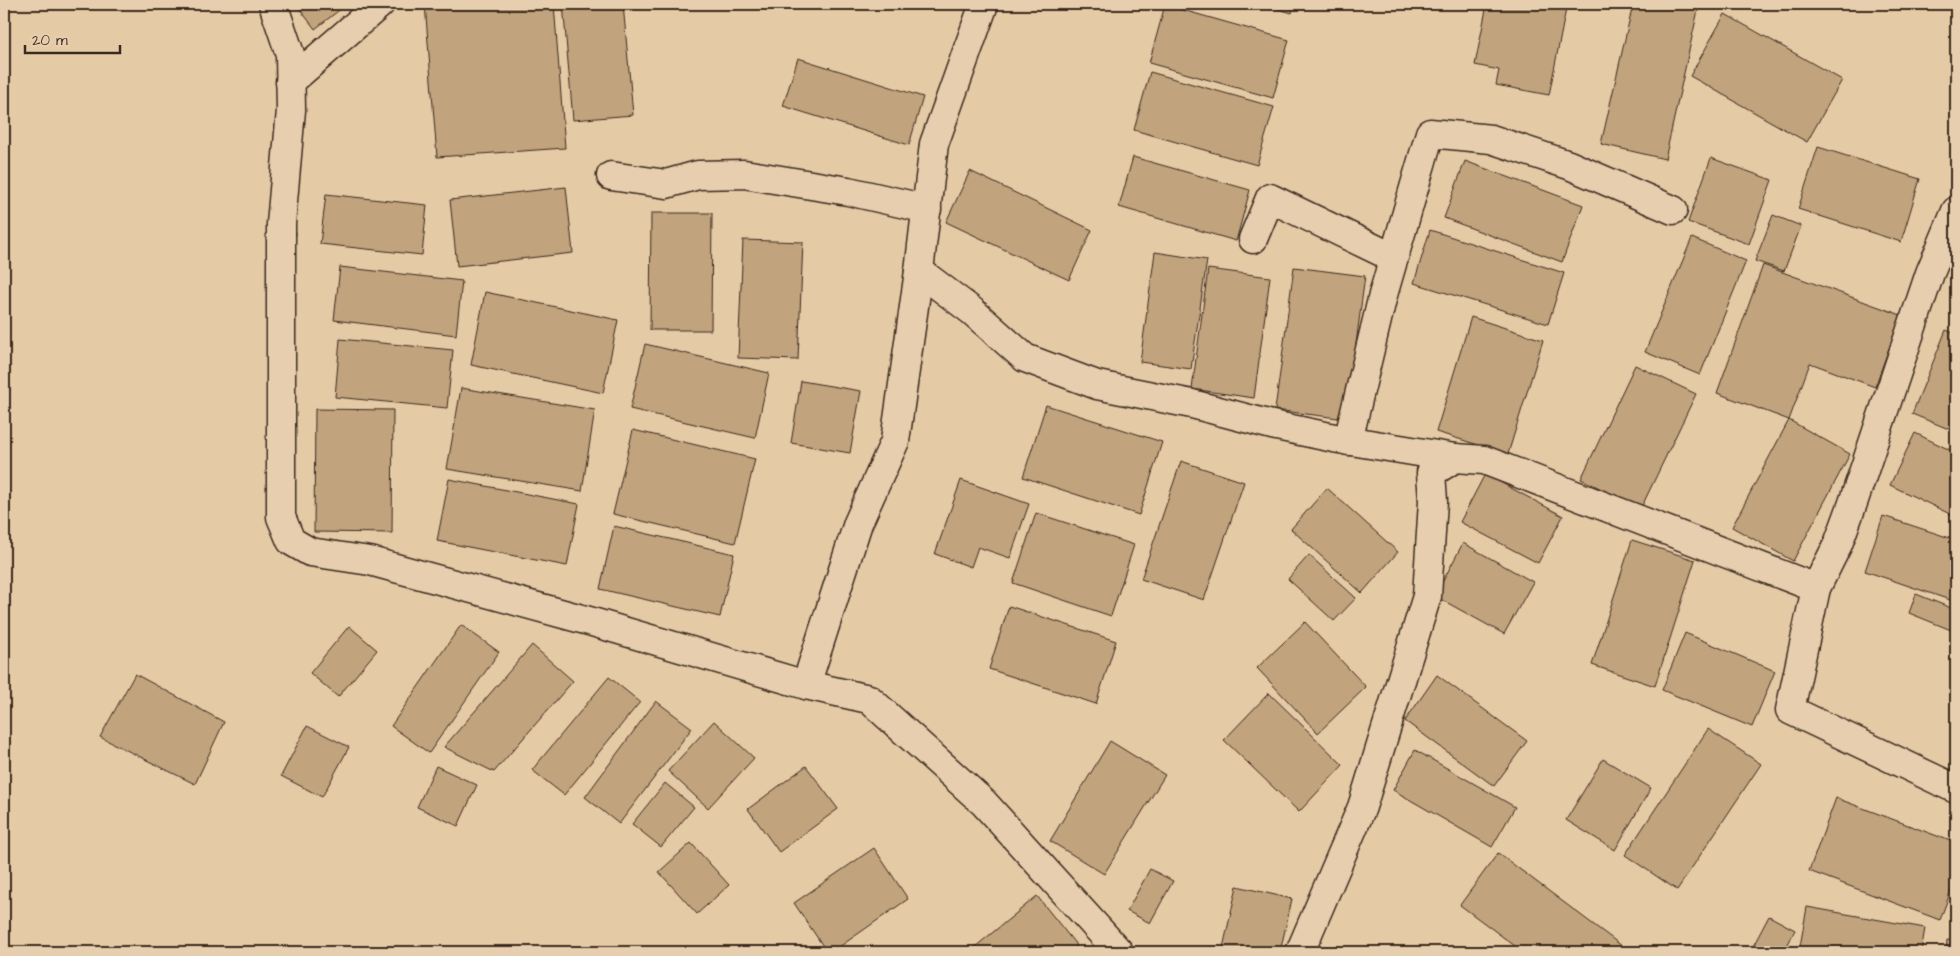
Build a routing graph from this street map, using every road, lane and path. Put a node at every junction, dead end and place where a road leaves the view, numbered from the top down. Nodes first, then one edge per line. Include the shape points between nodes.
1 (273, 4) edge
2 (380, 4) edge
3 (984, 4) edge
4 (290, 82) junction
5 (610, 176) dead end
6 (927, 209) junction
7 (1673, 210) dead end
8 (1956, 211) edge
9 (1254, 239) dead end
10 (1394, 258) junction
11 (919, 271) junction
12 (1348, 441) junction
13 (1455, 458) junction
14 (1816, 588) junction
15 (806, 685) junction
16 (1956, 789) edge
17 (1119, 952) edge
18 (1300, 952) edge

1 - 4 street via 290,54
2 - 4 street
3 - 6 street via 934,144
4 - 15 street via 291,110 281,224 281,517 292,541 310,552 370,561
5 - 6 street via 666,184 698,175 744,174 848,191
6 - 11 street
7 - 10 street via 1569,165 1491,139 1430,133
8 - 14 street via 1930,273 1838,544
9 - 10 street via 1270,198
10 - 12 street
11 - 12 street via 972,311 1025,358 1097,385
11 - 15 street via 895,441 858,523
12 - 13 street
13 - 14 street via 1484,460
13 - 18 street via 1431,473 1433,501 1427,596 1362,807
14 - 16 street via 1790,710
15 - 17 street via 869,699 984,803

